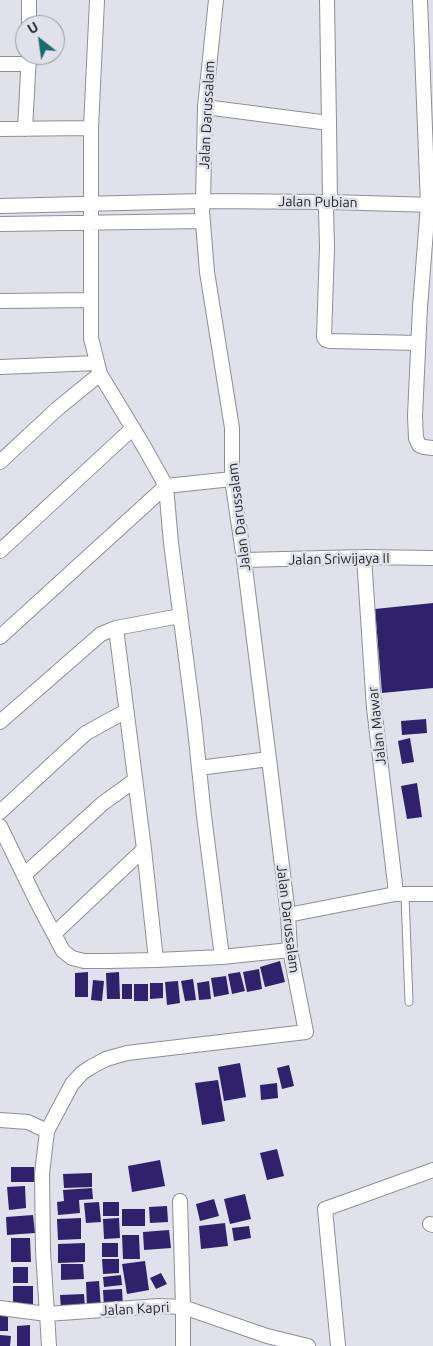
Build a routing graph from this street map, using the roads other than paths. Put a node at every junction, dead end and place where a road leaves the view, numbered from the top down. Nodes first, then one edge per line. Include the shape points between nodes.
1 (29, 0) edge
2 (97, 0) edge
3 (216, 0) edge
4 (327, 0) edge
5 (420, 0) edge
6 (29, 15) edge
7 (15, 61) edge
8 (0, 64) edge
9 (29, 65) edge
10 (205, 107) junction
11 (329, 123) junction
12 (90, 128) junction
13 (0, 129) edge
14 (25, 129) junction
15 (203, 201) junction
16 (330, 202) junction
17 (91, 204) junction
18 (430, 205) edge
19 (0, 206) edge
20 (203, 221) junction
21 (91, 222) junction
22 (0, 224) edge
23 (91, 300) junction
24 (0, 301) edge
25 (418, 343) junction
26 (0, 367) edge
27 (99, 368) junction
28 (133, 428) junction
29 (433, 448) edge
30 (0, 462) edge
31 (232, 479) junction
32 (166, 486) junction
33 (0, 551) edge
34 (364, 557) junction
35 (433, 558) edge
36 (244, 560) junction
37 (180, 616) junction
38 (116, 628) junction
39 (0, 637) edge
40 (126, 711) junction
41 (0, 722) edge
42 (269, 759) junction
43 (199, 768) junction
44 (135, 780) junction
45 (0, 812) edge
46 (0, 826) edge
47 (144, 850) junction
48 (24, 875) junction
49 (433, 894) edge
50 (400, 895) junction
51 (288, 915) junction
52 (54, 934) junction
53 (290, 950) junction
54 (222, 957) junction
55 (156, 960) junction
56 (409, 1002) dead end
57 (0, 1120) edge
58 (47, 1131) junction
59 (433, 1170) edge
60 (180, 1201) dead end
61 (184, 1307) junction
62 (0, 1308) edge
63 (47, 1314) junction
64 (267, 1341) edge
65 (48, 1346) edge
66 (183, 1346) edge
67 (308, 1346) edge
68 (338, 1346) edge

1 - 6 street
2 - 12 street
3 - 10 street, Jalan Darussalam
4 - 11 street
5 - 18 street
7 - 8 street
9 - 14 street
10 - 11 street
10 - 15 street, Jalan Darussalam
11 - 16 street
12 - 14 street
12 - 17 street
13 - 14 street
15 - 16 street, Jalan Pubian
15 - 17 street, Jalan Pubian
15 - 20 street, Jalan Darussalam
16 - 18 street, Jalan Pubian
16 - 25 street via 326,209 326,340
17 - 19 street, Jalan Pubian
17 - 21 street
18 - 25 street
20 - 21 street
20 - 31 street, Jalan Darussalam via 207,272 232,428
21 - 22 street
21 - 23 street
23 - 24 street
23 - 27 street via 92,338
25 - 29 street via 416,438 419,445
26 - 27 street
27 - 28 street
27 - 30 street
28 - 32 street
28 - 33 street
31 - 32 street
31 - 36 street, Jalan Darussalam
32 - 37 street
32 - 39 street
34 - 35 street, Jalan Sriwijaya II
34 - 36 street, Jalan Sriwijaya II
34 - 50 street, Jalan Mawar via 374,708 395,884
36 - 42 street, Jalan Darussalam
37 - 38 street
37 - 43 street
38 - 40 street
38 - 41 street via 101,634
40 - 44 street
40 - 45 street via 86,733
42 - 43 street
42 - 51 street, Jalan Darussalam
43 - 54 street
44 - 47 street
44 - 48 street via 102,804
46 - 48 street
47 - 52 street
47 - 55 street
48 - 52 street
49 - 50 street
50 - 51 street
50 - 56 lane
51 - 53 street, Jalan Darussalam
52 - 55 street via 72,958 84,961
53 - 54 street
53 - 58 street, Jalan Darussalam via 306,1032 127,1053 106,1059 82,1073 72,1084
54 - 55 street
57 - 58 street via 28,1122
58 - 63 street via 42,1174
59 - 68 street via 325,1209
60 - 61 street
61 - 63 street, Jalan Kapri
61 - 64 street, Jalan Kapri
61 - 66 street
62 - 63 street, Jalan Kapri
63 - 65 street
64 - 67 street, Jalan Kapri

